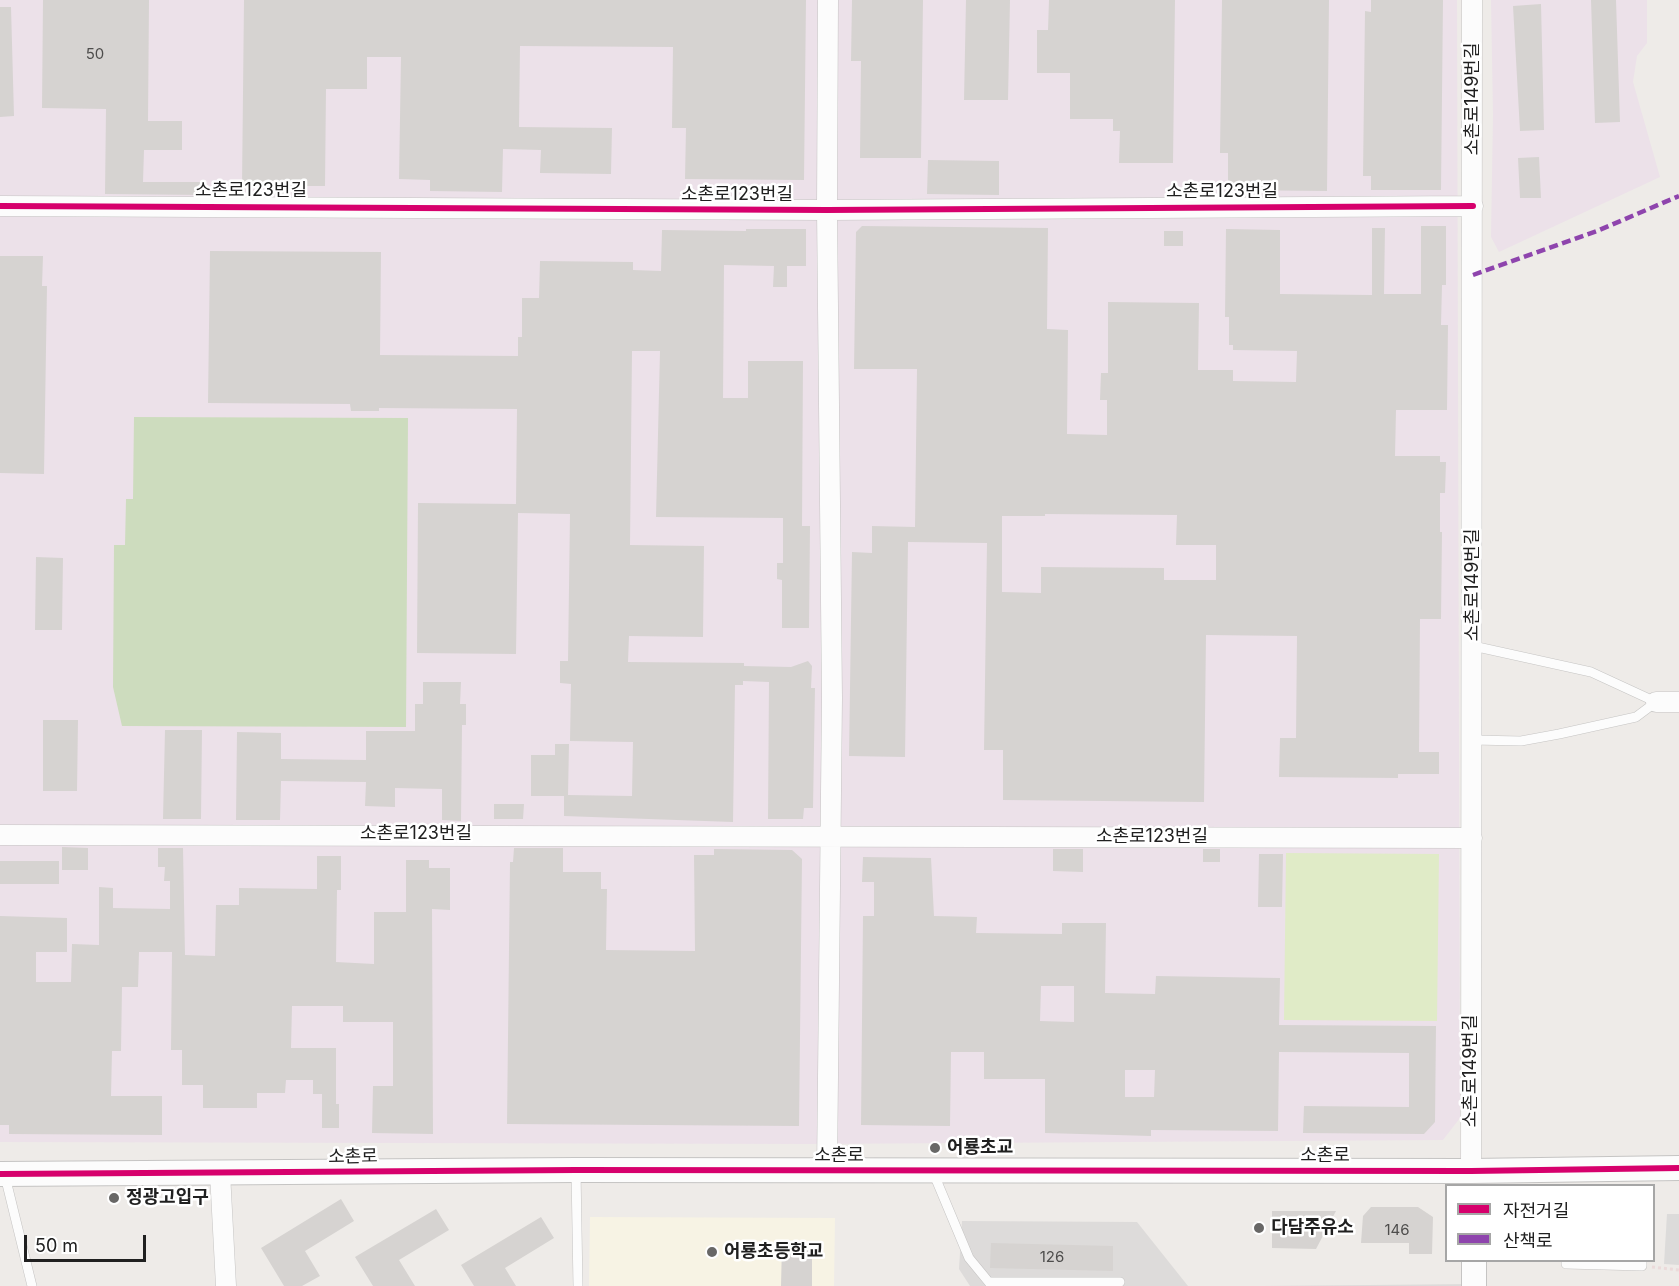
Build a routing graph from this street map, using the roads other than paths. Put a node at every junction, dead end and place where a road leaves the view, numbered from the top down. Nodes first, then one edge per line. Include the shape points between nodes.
1 (828, 0) edge
2 (1472, 0) edge
3 (0, 206) edge
4 (1473, 206) junction
5 (827, 210) junction
6 (1473, 646) junction
7 (1656, 702) junction
8 (1679, 702) edge
9 (1473, 740) junction
10 (0, 835) edge
11 (832, 836) junction
12 (1473, 838) junction
13 (1679, 1168) edge
14 (576, 1170) junction
15 (827, 1171) junction
16 (932, 1171) junction
17 (220, 1173) junction
18 (2, 1174) edge
19 (1471, 1178) edge
20 (1474, 1262) edge
21 (1566, 1262) edge
22 (1642, 1263) edge
23 (1120, 1282) dead end
24 (991, 1284) edge
25 (32, 1286) edge
26 (226, 1286) edge
27 (578, 1286) edge
28 (1474, 1286) edge

1 - 5 street
2 - 4 street, 소촌로149번길
3 - 5 street, 소촌로123번길
4 - 5 street, 소촌로123번길
4 - 6 street, 소촌로149번길
5 - 11 street
6 - 7 lane via 1591,672
6 - 9 street, 소촌로149번길
7 - 8 street
7 - 9 lane via 1636,717 1559,734 1521,741
9 - 12 street, 소촌로149번길
10 - 11 street, 소촌로123번길
11 - 12 street, 소촌로123번길
11 - 15 street
12 - 19 street, 소촌로149번길
13 - 19 street, 소촌로
14 - 15 street, 소촌로
14 - 17 street, 소촌로
14 - 27 lane
15 - 16 street, 소촌로
16 - 19 street, 소촌로
16 - 24 lane via 969,1258
17 - 18 street, 소촌로
17 - 26 street
18 - 25 lane
20 - 28 street
21 - 22 lane
23 - 24 lane

